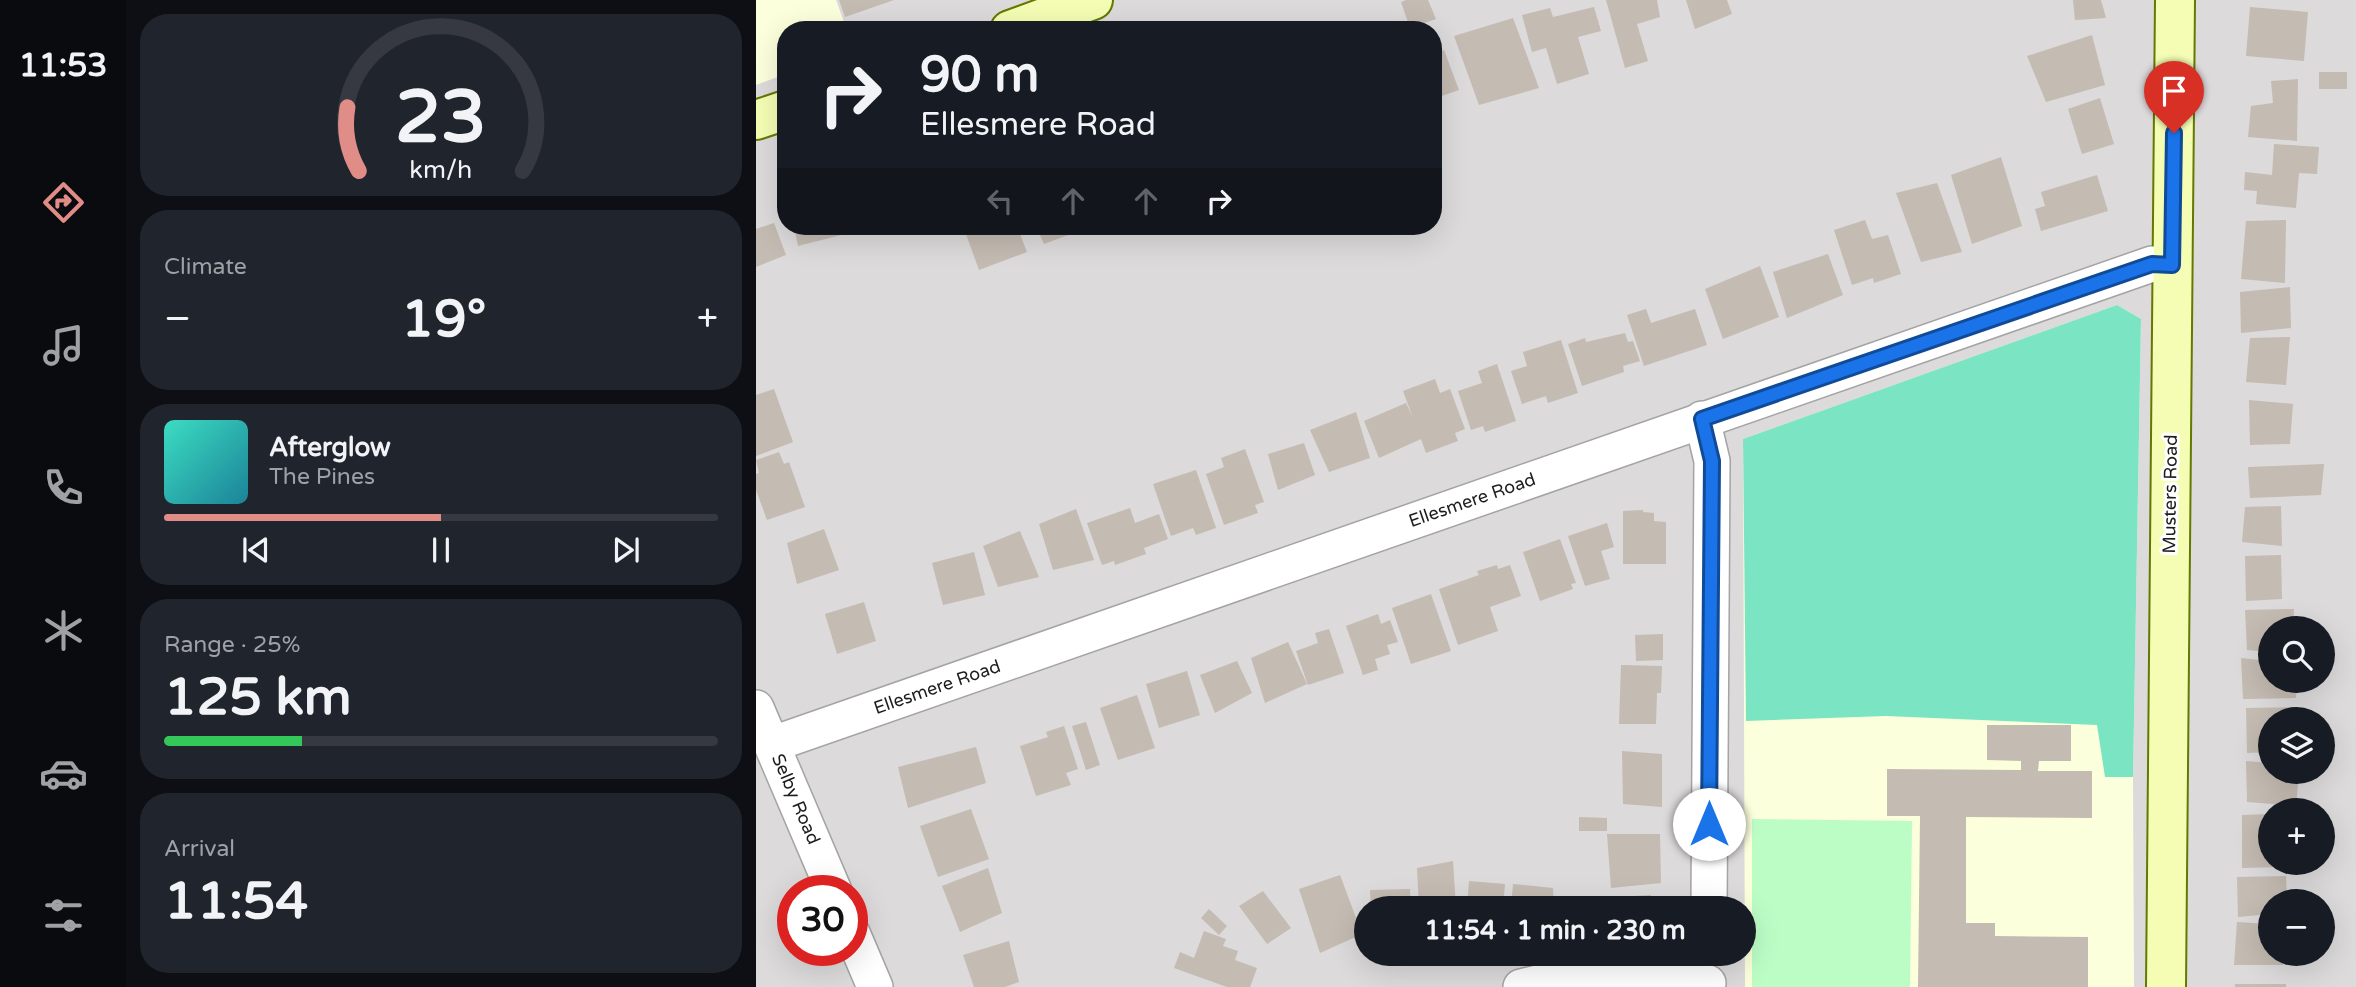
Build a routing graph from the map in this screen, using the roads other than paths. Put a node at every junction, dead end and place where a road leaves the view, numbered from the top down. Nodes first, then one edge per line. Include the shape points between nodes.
1 (1093, 0) edge
2 (2175, 0) edge
3 (1035, 21) edge
4 (777, 113) edge
5 (756, 120) edge
6 (2172, 265) junction
7 (1702, 419) junction
8 (756, 708) edge
9 (773, 744) junction
10 (828, 875) edge
11 (1709, 896) edge
12 (866, 966) edge
13 (1708, 975) edge
14 (875, 987) edge
15 (1521, 987) edge
16 (2166, 987) edge

1 - 3 street
2 - 6 street, Musters Road
4 - 5 street
6 - 7 street, Ellesmere Road via 2152,264
6 - 16 street, Musters Road
7 - 9 street, Ellesmere Road
7 - 11 street via 1712,461
8 - 9 street, Selby Road
9 - 10 street, Selby Road
12 - 14 street
13 - 15 street via 1542,982

